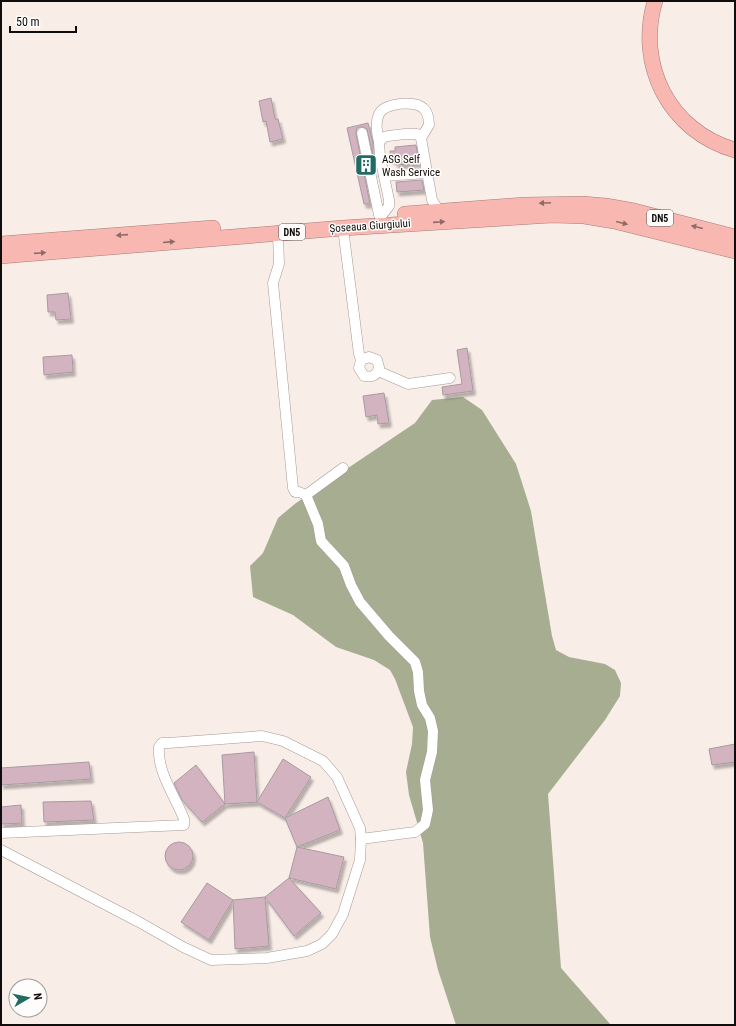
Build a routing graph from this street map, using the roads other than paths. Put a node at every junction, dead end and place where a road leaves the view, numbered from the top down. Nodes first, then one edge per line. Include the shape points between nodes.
1 (655, 1) edge
2 (362, 132) dead end
3 (421, 138) junction
4 (379, 142) junction
5 (735, 150) edge
6 (427, 173) junction
7 (384, 176) junction
8 (440, 211) junction
9 (380, 215) junction
10 (343, 228) junction
11 (278, 233) junction
12 (1, 244) edge
13 (733, 248) edge
14 (1, 256) edge
15 (361, 360) junction
16 (378, 371) junction
17 (450, 378) dead end
18 (343, 468) dead end
19 (306, 495) junction
20 (1, 833) edge
21 (361, 839) junction
22 (1, 850) edge

1 - 5 highway via 649,42 655,73 664,93 677,113 695,130 716,143
2 - 9 lane
3 - 4 lane via 416,134 405,134 384,137
3 - 4 lane via 429,125 423,108 410,104 395,105 379,113
3 - 6 lane
4 - 7 lane
6 - 7 lane
6 - 8 lane via 432,200
7 - 9 lane via 389,206
8 - 9 highway, Șoseaua Giurgiului / DN5
13 -> 8 highway, Șoseaua Giurgiului / DN5 via 634,211 606,206 548,203
9 -> 12 highway, Șoseaua Giurgiului / DN5
10 - 11 highway, Șoseaua Giurgiului / DN5
10 -> 13 highway, Șoseaua Giurgiului / DN5 via 566,215 614,221
10 - 15 lane
14 -> 11 highway, Șoseaua Giurgiului / DN5
11 - 19 lane via 279,264 273,283 291,474 295,492
15 - 16 lane via 373,357 379,363
15 - 16 lane via 359,368 364,376 374,376
16 - 17 lane via 408,384
18 - 19 lane
19 - 21 lane via 318,524 321,541 344,566 360,602 415,662 418,691 433,731 432,752 425,780 428,810 425,824 415,832
20 - 21 lane via 184,825 184,819 167,783 158,747 168,742 262,736 283,741 323,761 338,777 360,828
21 - 22 lane via 360,860 343,914 332,934 322,944 307,951 267,958 211,960

